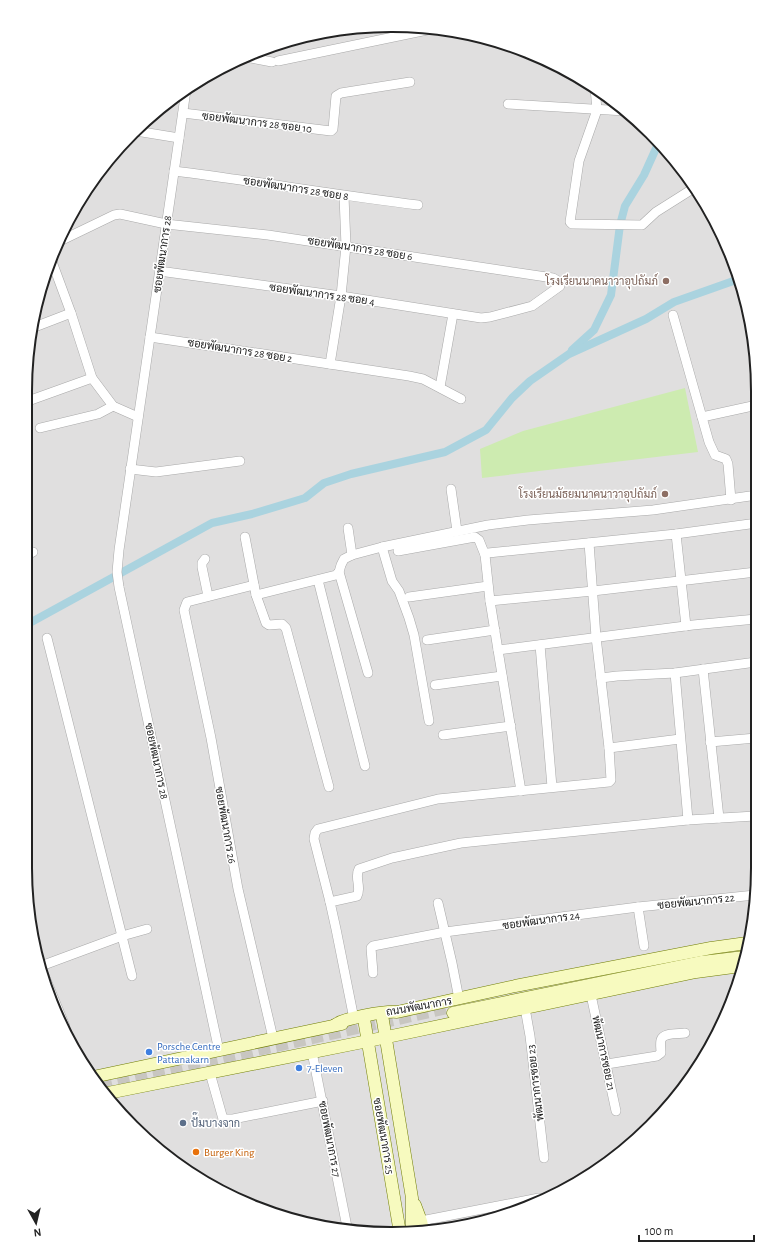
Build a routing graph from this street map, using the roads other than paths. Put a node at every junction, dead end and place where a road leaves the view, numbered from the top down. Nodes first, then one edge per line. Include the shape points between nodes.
1 (410, 33) edge
2 (254, 59) edge
3 (410, 82) dead end
4 (596, 96) edge
5 (185, 98) edge
6 (508, 104) dead end
7 (597, 110) junction
8 (616, 111) edge
9 (182, 113) junction
10 (142, 132) edge
11 (179, 138) junction
12 (174, 171) junction
13 (689, 191) edge
14 (344, 196) junction
15 (418, 205) dead end
16 (166, 224) junction
17 (66, 238) edge
18 (346, 246) junction
19 (54, 268) edge
20 (159, 271) junction
21 (341, 296) junction
22 (71, 314) junction
23 (453, 314) junction
24 (673, 315) dead end
25 (485, 318) joint
26 (38, 326) edge
27 (150, 337) junction
28 (330, 364) junction
29 (92, 378) junction
30 (440, 387) junction
31 (461, 399) dead end
32 (32, 400) edge
33 (113, 406) junction
34 (751, 407) edge
35 (138, 417) junction
36 (702, 417) junction
37 (40, 428) dead end
38 (240, 461) dead end
39 (130, 469) junction
40 (451, 489) dead end
41 (751, 496) edge
42 (731, 500) junction
43 (751, 524) edge
44 (348, 528) dead end
45 (457, 531) junction
46 (676, 534) junction
47 (245, 536) dead end
48 (589, 543) junction
49 (382, 547) junction
50 (398, 551) dead end
51 (485, 554) junction
52 (352, 555) junction
53 (205, 559) dead end
54 (340, 572) junction
55 (751, 573) edge
56 (318, 580) junction
57 (681, 580) junction
58 (254, 585) junction
59 (488, 586) junction
60 (593, 591) junction
61 (256, 595) junction
62 (208, 596) junction
63 (409, 597) dead end
64 (490, 601) junction
65 (751, 620) edge
66 (686, 626) junction
67 (495, 630) junction
68 (596, 637) junction
69 (48, 638) dead end
70 (427, 640) dead end
71 (540, 644) junction
72 (498, 650) junction
73 (751, 663) edge
74 (702, 669) junction
75 (368, 673) dead end
76 (675, 673) junction
77 (502, 676) junction
78 (601, 678) junction
79 (435, 685) dead end
80 (429, 721) dead end
81 (511, 726) junction
82 (443, 734) dead end
83 (751, 738) edge
84 (680, 739) junction
85 (710, 742) junction
86 (609, 748) junction
87 (365, 766) dead end
88 (329, 787) dead end
89 (552, 787) junction
90 (521, 791) junction
91 (751, 816) edge
92 (719, 818) junction
93 (688, 820) junction
94 (750, 895) edge
95 (330, 902) junction
96 (438, 903) dead end
97 (638, 907) junction
98 (147, 929) dead end
99 (445, 932) junction
100 (122, 936) junction
101 (743, 944) edge
102 (644, 946) dead end
103 (741, 950) edge
104 (45, 964) edge
105 (738, 965) edge
106 (738, 966) edge
107 (373, 973) dead end
108 (132, 976) dead end
109 (591, 995) junction
110 (454, 1008) junction
111 (525, 1008) junction
112 (397, 1012) junction
113 (382, 1015) junction
114 (359, 1019) junction
115 (685, 1033) dead end
116 (386, 1037) junction
117 (273, 1038) junction
118 (368, 1041) junction
119 (219, 1051) junction
120 (312, 1052) junction
121 (606, 1064) junction
122 (210, 1073) junction
123 (99, 1076) edge
124 (112, 1093) edge
125 (323, 1101) junction
126 (398, 1106) junction
127 (379, 1110) junction
128 (616, 1111) dead end
129 (544, 1158) dead end
130 (412, 1198) junction
131 (527, 1201) edge
132 (346, 1224) edge
133 (422, 1225) edge
134 (412, 1226) edge
135 (398, 1227) edge

1 - 2 street via 275,62
3 - 9 street, ซอยพัฒนาการ 28 ซอย 10 via 341,93 336,96 331,131
4 - 7 street
5 - 9 street, ซอยพัฒนาการ 28
6 - 7 street
7 - 8 street
7 - 13 street via 578,161 570,222 572,224 642,225 656,212
9 - 11 street, ซอยพัฒนาการ 28
10 - 11 street
11 - 12 street, ซอยพัฒนาการ 28
12 - 14 street, ซอยพัฒนาการ 28 ซอย 8
12 - 16 street, ซอยพัฒนาการ 28
14 - 15 street, ซอยพัฒนาการ 28 ซอย 8
14 - 18 street
16 - 17 street, ซอยพัฒนาการ 28 ซอย 6 via 117,214
16 - 18 street, ซอยพัฒนาการ 28 ซอย 6
16 - 20 street, ซอยพัฒนาการ 28
18 - 21 street
18 - 25 street, ซอยพัฒนาการ 28 ซอย 6 via 553,278 560,282 560,286 532,306
19 - 22 street
20 - 21 street, ซอยพัฒนาการ 28 ซอย 4
20 - 27 street, ซอยพัฒนาการ 28
21 - 23 street, ซอยพัฒนาการ 28 ซอย 4
21 - 28 street
22 - 26 street
22 - 29 street
23 - 25 street, ซอยพัฒนาการ 28 ซอย 4
23 - 30 street
24 - 36 street
27 - 28 street, ซอยพัฒนาการ 28 ซอย 2
27 - 35 street, ซอยพัฒนาการ 28
28 - 30 street, ซอยพัฒนาการ 28 ซอย 2 via 409,376
29 - 32 street
29 - 33 street
30 - 31 street, ซอยพัฒนาการ 28 ซอย 2
33 - 35 street
33 - 37 street via 98,414
34 - 36 street
35 - 39 street, ซอยพัฒนาการ 28
36 - 42 street via 715,455 726,459 728,464
38 - 39 street via 156,472
39 - 119 street, ซอยพัฒนาการ 28 via 119,550 119,587
40 - 45 street
41 - 42 street
42 - 45 street via 653,510 528,520
43 - 46 street
44 - 52 street
45 - 49 street
46 - 48 street
46 - 57 street
47 - 58 street
48 - 51 street
48 - 60 street
49 - 52 street
49 - 80 street via 392,581 399,591 409,618
50 - 51 street via 475,537
51 - 59 street
52 - 54 street via 344,559
53 - 62 street via 202,567
54 - 56 street
54 - 75 street
55 - 57 street
56 - 61 street
56 - 87 street
57 - 60 street
57 - 66 street
58 - 61 street
58 - 62 street
59 - 63 street
59 - 64 street
60 - 64 street
60 - 68 street
61 - 88 street via 266,623 282,624 286,628
62 - 117 street, ซอยพัฒนาการ 26 via 187,602 184,610 211,738 238,890
64 - 67 street
65 - 66 street
66 - 68 street
67 - 70 street
67 - 72 street
68 - 71 street
68 - 78 street
69 - 100 street
71 - 72 street
71 - 89 street
72 - 77 street
73 - 74 street
74 - 76 street
74 - 85 street
76 - 78 street
76 - 84 street
77 - 79 street
77 - 81 street
78 - 86 street
81 - 82 street
81 - 90 street
83 - 85 street
84 - 86 street
84 - 93 street
85 - 92 street
86 - 89 street via 612,773 610,781
89 - 90 street
90 - 95 street via 438,798 318,829 314,839
91 - 92 street
92 - 93 street
93 - 95 street via 461,843 392,858 358,871 357,896
94 - 97 street, ซอยพัฒนาการ 22
95 - 114 street
96 - 99 street
97 - 99 street, ซอยพัฒนาการ 24
97 - 102 street
98 - 100 street
99 - 107 street, ซอยพัฒนาการ 24 via 372,946
99 - 110 street
100 - 104 street
100 - 108 street
101 - 110 main road, ถนนพัฒนาการ via 515,986
103 - 110 main road, ถนนพัฒนาการ via 701,955
105 - 110 main road, ถนนพัฒนาการ via 702,962
106 - 109 main road, ถนนพัฒนาการ
109 - 111 main road, ถนนพัฒนาการ
109 - 121 street, พัฒนาการซอย 21
110 - 111 main road, ถนนพัฒนาการ
110 - 112 main road, ถนนพัฒนาการ
110 - 116 main road, ถนนพัฒนาการ
111 - 129 street, พัฒนาการซอย 23
112 - 113 main road
112 - 114 main road, ถนนพัฒนาการ via 390,1011
113 - 114 main road
113 - 116 main road, ซอยพัฒนาการ 25
114 - 117 main road
114 - 118 main road, ซอยพัฒนาการ 25
115 - 121 street via 664,1037 661,1040 661,1053 657,1056
116 - 118 main road, ถนนพัฒนาการ
116 - 126 main road, ซอยพัฒนาการ 25
117 - 119 main road
118 - 120 main road, ถนนพัฒนาการ
118 - 127 main road, ซอยพัฒนาการ 25
119 - 123 main road
120 - 122 main road, ถนนพัฒนาการ
120 - 125 street, ซอยพัฒนาการ 27
121 - 128 street, พัฒนาการซอย 21
122 - 124 main road, ถนนพัฒนาการ
122 - 125 street via 223,1119 226,1120
125 - 132 street, ซอยพัฒนาการ 27
126 - 127 main road via 384,1105
126 - 130 main road, ซอยพัฒนาการ 25
127 - 135 main road, ซอยพัฒนาการ 25
130 - 133 main road, ซอยพัฒนาการ 25
130 - 134 main road, ซอยพัฒนาการ 25
131 - 133 street

